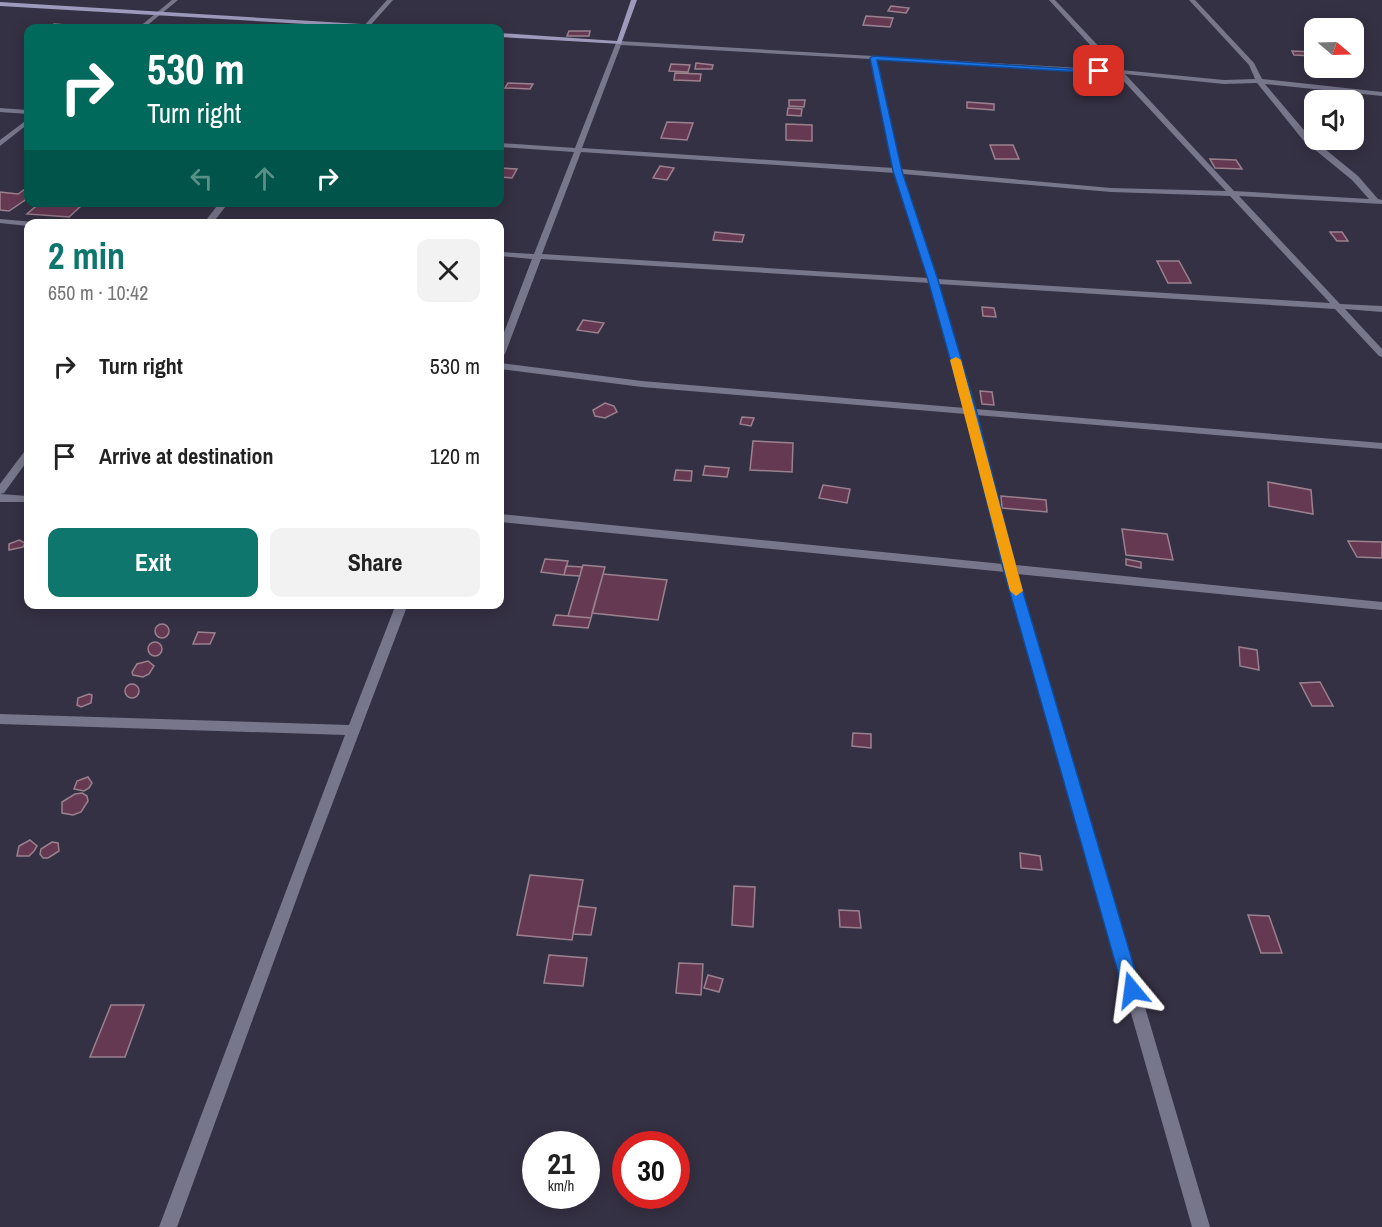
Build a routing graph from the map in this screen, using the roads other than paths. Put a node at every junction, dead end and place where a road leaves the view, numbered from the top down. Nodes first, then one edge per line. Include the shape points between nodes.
1 (175, 0) edge
2 (390, 0) edge
3 (634, 0) edge
4 (1052, 0) edge
5 (1192, 0) edge
6 (0, 4) edge
7 (159, 14) junction
8 (146, 24) edge
9 (307, 24) edge
10 (369, 24) edge
11 (504, 35) edge
12 (619, 43) junction
13 (873, 58) junction
14 (1121, 72) junction
15 (1259, 81) junction
16 (1382, 94) edge
17 (0, 110) edge
18 (24, 112) edge
19 (24, 124) edge
20 (0, 144) edge
21 (504, 145) edge
22 (578, 151) junction
23 (898, 171) junction
24 (1233, 194) junction
25 (1379, 202) edge
26 (221, 207) edge
27 (211, 219) edge
28 (0, 221) edge
29 (24, 223) edge
30 (504, 254) edge
31 (537, 257) junction
32 (933, 280) junction
33 (1340, 307) junction
34 (1382, 309) edge
35 (504, 344) edge
36 (1382, 354) edge
37 (504, 367) edge
38 (971, 413) junction
39 (1382, 446) edge
40 (24, 459) edge
41 (0, 491) edge
42 (0, 498) edge
43 (24, 499) edge
44 (504, 518) edge
45 (1010, 568) junction
46 (1382, 606) edge
47 (400, 609) edge
48 (0, 718) edge
49 (354, 730) junction
50 (168, 1227) edge
51 (1200, 1227) edge

1 - 7 street
2 - 10 street
3 - 12 street
4 - 14 street
5 - 15 street via 1252,64
6 - 7 street
7 - 8 street
7 - 9 street
11 - 12 street
12 - 13 street
12 - 22 street
13 - 14 street
13 - 23 street
14 - 15 street via 1224,82
14 - 24 street
15 - 16 street
15 - 25 street via 1306,138
17 - 18 street
19 - 20 street
21 - 22 street
22 - 23 street
22 - 31 street
23 - 24 street via 1111,190
23 - 32 street
24 - 25 street
24 - 33 street
26 - 27 street
28 - 29 street
30 - 31 street
31 - 32 street
31 - 35 street
32 - 33 street
32 - 38 street
33 - 34 street
33 - 36 street
37 - 38 street via 642,384
38 - 39 street
38 - 45 street
40 - 41 street
42 - 43 street
44 - 45 street
45 - 46 street
45 - 51 street
47 - 49 street
48 - 49 street
49 - 50 street

